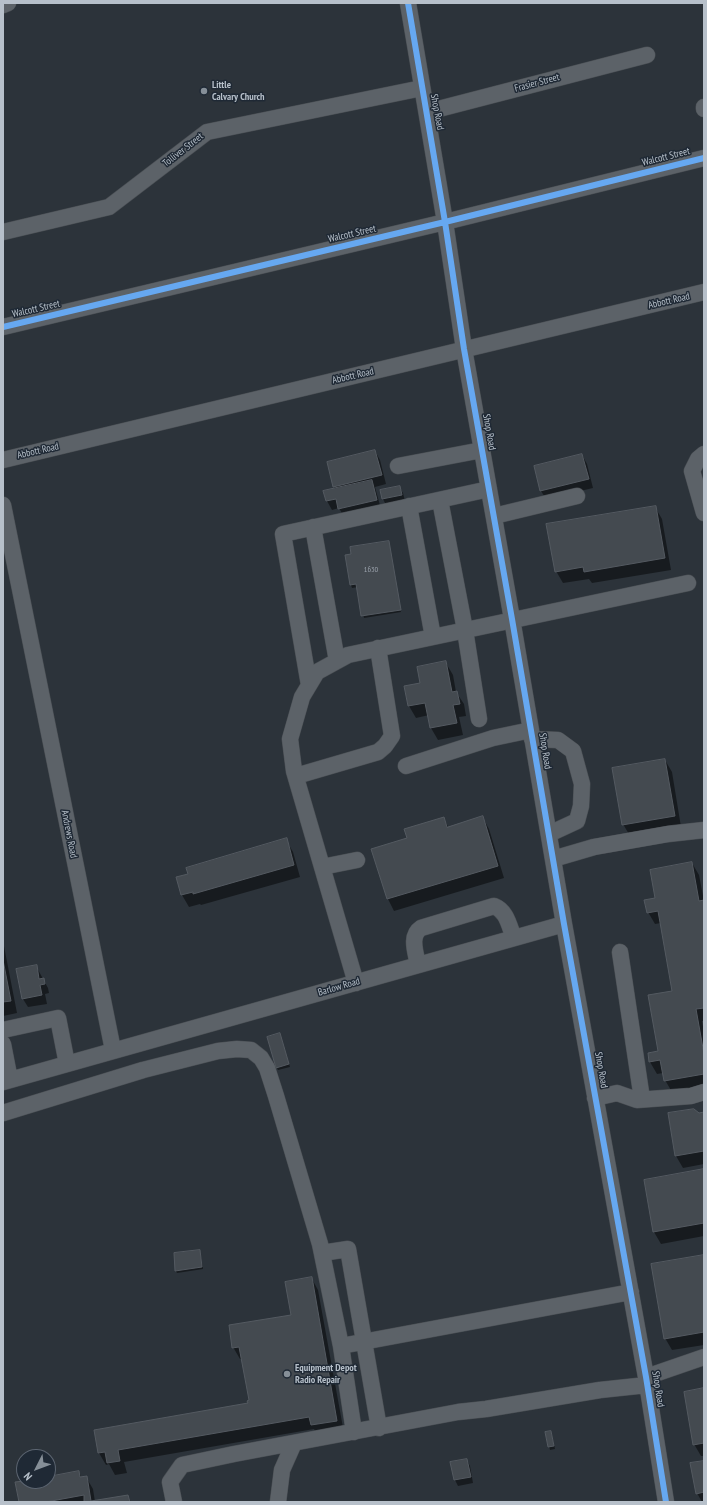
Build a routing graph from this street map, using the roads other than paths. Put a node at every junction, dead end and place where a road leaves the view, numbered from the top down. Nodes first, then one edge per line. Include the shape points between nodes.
1 (8, 3) edge
2 (408, 3) edge
3 (3, 5) edge
4 (647, 55) dead end
5 (422, 88) junction
6 (427, 112) junction
7 (704, 158) edge
8 (445, 222) junction
9 (3, 232) edge
10 (704, 292) edge
11 (3, 327) edge
12 (464, 349) junction
13 (482, 450) junction
14 (704, 454) edge
15 (3, 460) edge
16 (398, 466) dead end
17 (489, 489) junction
18 (577, 496) dead end
19 (440, 500) junction
20 (3, 505) edge
21 (409, 506) junction
22 (704, 513) edge
23 (494, 516) junction
24 (313, 527) junction
25 (688, 583) dead end
26 (512, 620) junction
27 (465, 630) junction
28 (433, 636) junction
29 (378, 648) junction
30 (337, 661) junction
31 (309, 685) junction
32 (479, 719) dead end
33 (532, 734) junction
34 (406, 766) dead end
35 (296, 776) junction
36 (704, 830) edge
37 (548, 834) junction
38 (357, 860) dead end
39 (553, 860) junction
40 (322, 867) junction
41 (564, 924) junction
42 (514, 938) junction
43 (620, 952) dead end
44 (418, 965) junction
45 (356, 982) junction
46 (3, 1030) edge
47 (3, 1044) edge
48 (113, 1050) junction
49 (66, 1064) junction
50 (7, 1081) edge
51 (704, 1092) edge
52 (595, 1098) junction
53 (642, 1099) junction
54 (3, 1113) edge
55 (322, 1253) junction
56 (631, 1292) junction
57 (364, 1341) junction
58 (341, 1346) junction
59 (704, 1357) edge
60 (647, 1381) junction
61 (378, 1428) junction
62 (354, 1432) junction
63 (294, 1443) junction
64 (174, 1502) edge
65 (278, 1502) edge
66 (666, 1502) edge

1 - 3 street
2 - 5 street, Shop Road
4 - 6 street, Frasier Street
5 - 6 street, Shop Road
5 - 9 street, Tolliver Street via 207,132 109,207
6 - 8 street, Shop Road
7 - 8 street, Walcott Street
8 - 11 street, Walcott Street
8 - 12 street, Shop Road
10 - 12 street, Abbott Road
12 - 13 street, Shop Road
12 - 15 street, Abbott Road
13 - 16 street
13 - 17 street, Shop Road
14 - 22 street via 698,459 692,472
17 - 19 street
17 - 23 street, Shop Road
18 - 23 street
19 - 21 street
19 - 27 street
20 - 48 street, Andrews Road
21 - 24 street
21 - 28 street
23 - 26 street, Shop Road
24 - 30 street
24 - 31 street via 283,534
25 - 26 street
26 - 27 street
26 - 33 street, Shop Road
27 - 28 street
27 - 32 street
28 - 29 street
29 - 30 street via 348,655
29 - 35 street via 392,736 378,752
30 - 31 street via 318,672
31 - 35 street via 302,697 290,739
33 - 34 street via 492,738
33 - 37 street, Shop Road
33 - 37 street via 558,740 573,750 582,784 577,821
35 - 40 street
36 - 39 street via 594,847
37 - 39 street, Shop Road
38 - 40 street
39 - 41 street, Shop Road
40 - 45 street
41 - 42 street, Barlow Road
41 - 52 street, Shop Road
42 - 44 street, Barlow Road
42 - 44 street via 504,913 494,906 420,928 413,938
43 - 53 street
44 - 45 street, Barlow Road
45 - 48 street, Barlow Road
46 - 49 street via 58,1018
47 - 50 street
48 - 49 street
49 - 50 street
51 - 53 street via 691,1096
52 - 53 street via 617,1093 637,1100
52 - 56 street, Shop Road
54 - 55 street via 143,1070 210,1053 237,1049 251,1050 261,1058 267,1068
55 - 57 street via 348,1249
55 - 58 street
56 - 57 street
56 - 60 street, Shop Road
57 - 58 street
57 - 61 street
58 - 62 street
59 - 60 street
60 - 61 street
60 - 66 street, Shop Road
61 - 62 street
62 - 63 street
63 - 64 street via 182,1466 170,1482
63 - 65 street via 282,1470

